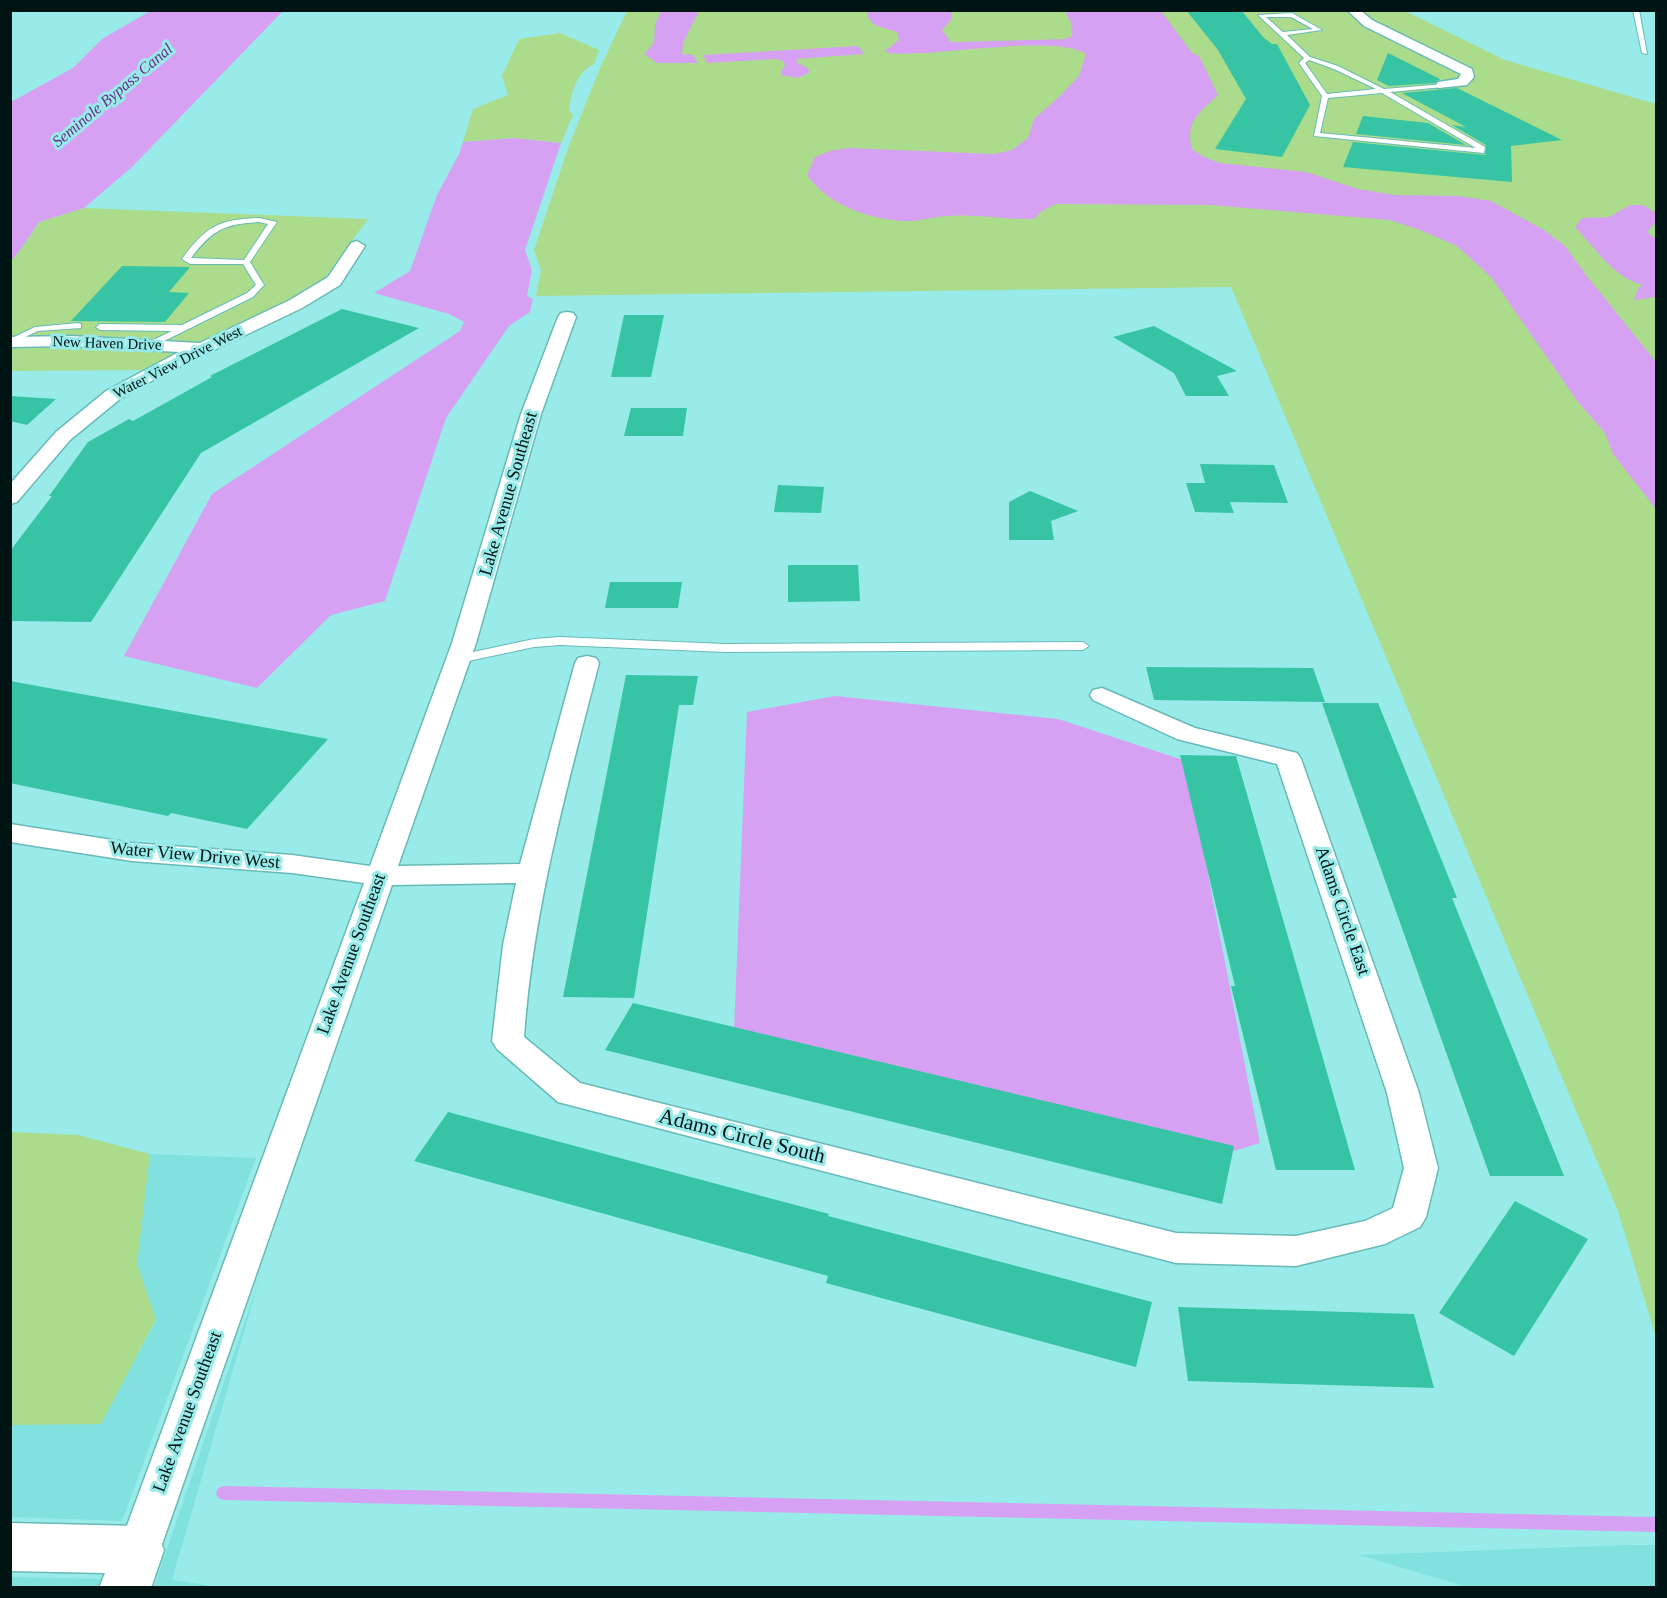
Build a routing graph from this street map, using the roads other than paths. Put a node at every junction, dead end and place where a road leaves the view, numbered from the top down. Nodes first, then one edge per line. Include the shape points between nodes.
1 (1352, 10) edge
2 (1636, 10) edge
3 (1280, 34) junction
4 (1645, 52) dead end
5 (1308, 58) junction
6 (1443, 85) joint
7 (1383, 90) junction
8 (1325, 96) junction
9 (357, 246) dead end
10 (246, 262) junction
11 (567, 317) dead end
12 (78, 326) dead end
13 (100, 327) dead end
14 (185, 328) junction
15 (11, 342) edge
16 (150, 345) junction
17 (203, 348) junction
18 (10, 498) edge
19 (1083, 646) dead end
20 (459, 659) junction
21 (587, 663) dead end
22 (1102, 695) dead end
23 (10, 833) edge
24 (532, 873) junction
25 (380, 876) junction
26 (1372, 1234) joint
27 (10, 1546) edge
28 (132, 1569) edge

1 - 6 street via 1368,23 1467,72 1468,77 1462,82
2 - 4 lane
3 - 3 lane via 1261,15 1292,15 1319,30
3 - 5 lane
5 - 7 lane
5 - 8 lane via 1302,63
6 - 7 lane
7 - 8 lane
7 - 8 lane via 1482,149 1316,135
9 - 17 street, Water View Drive West via 334,280 296,304
10 - 10 lane via 273,222 220,224 186,259
10 - 14 lane via 260,285 250,295
11 - 20 street, Lake Avenue Southeast via 531,414
12 - 15 lane via 39,327
13 - 14 lane
14 - 16 lane
15 - 16 street, New Haven Drive
16 - 17 street, New Haven Drive
17 - 18 street, Water View Drive West via 113,395 63,436
19 - 20 lane via 725,648 560,641
20 - 25 street, Lake Avenue Southeast
21 - 24 street, Adams Circle South
22 - 26 street, Adams Circle East via 1186,734 1288,759 1403,1093 1421,1168 1408,1217
23 - 25 street, Water View Drive West via 132,852 292,864
24 - 25 street, Water View Drive West
24 - 26 street, Adams Circle South via 510,1003 508,1041 570,1093 1176,1248 1296,1251
25 - 28 street, Lake Avenue Southeast
27 - 28 street

